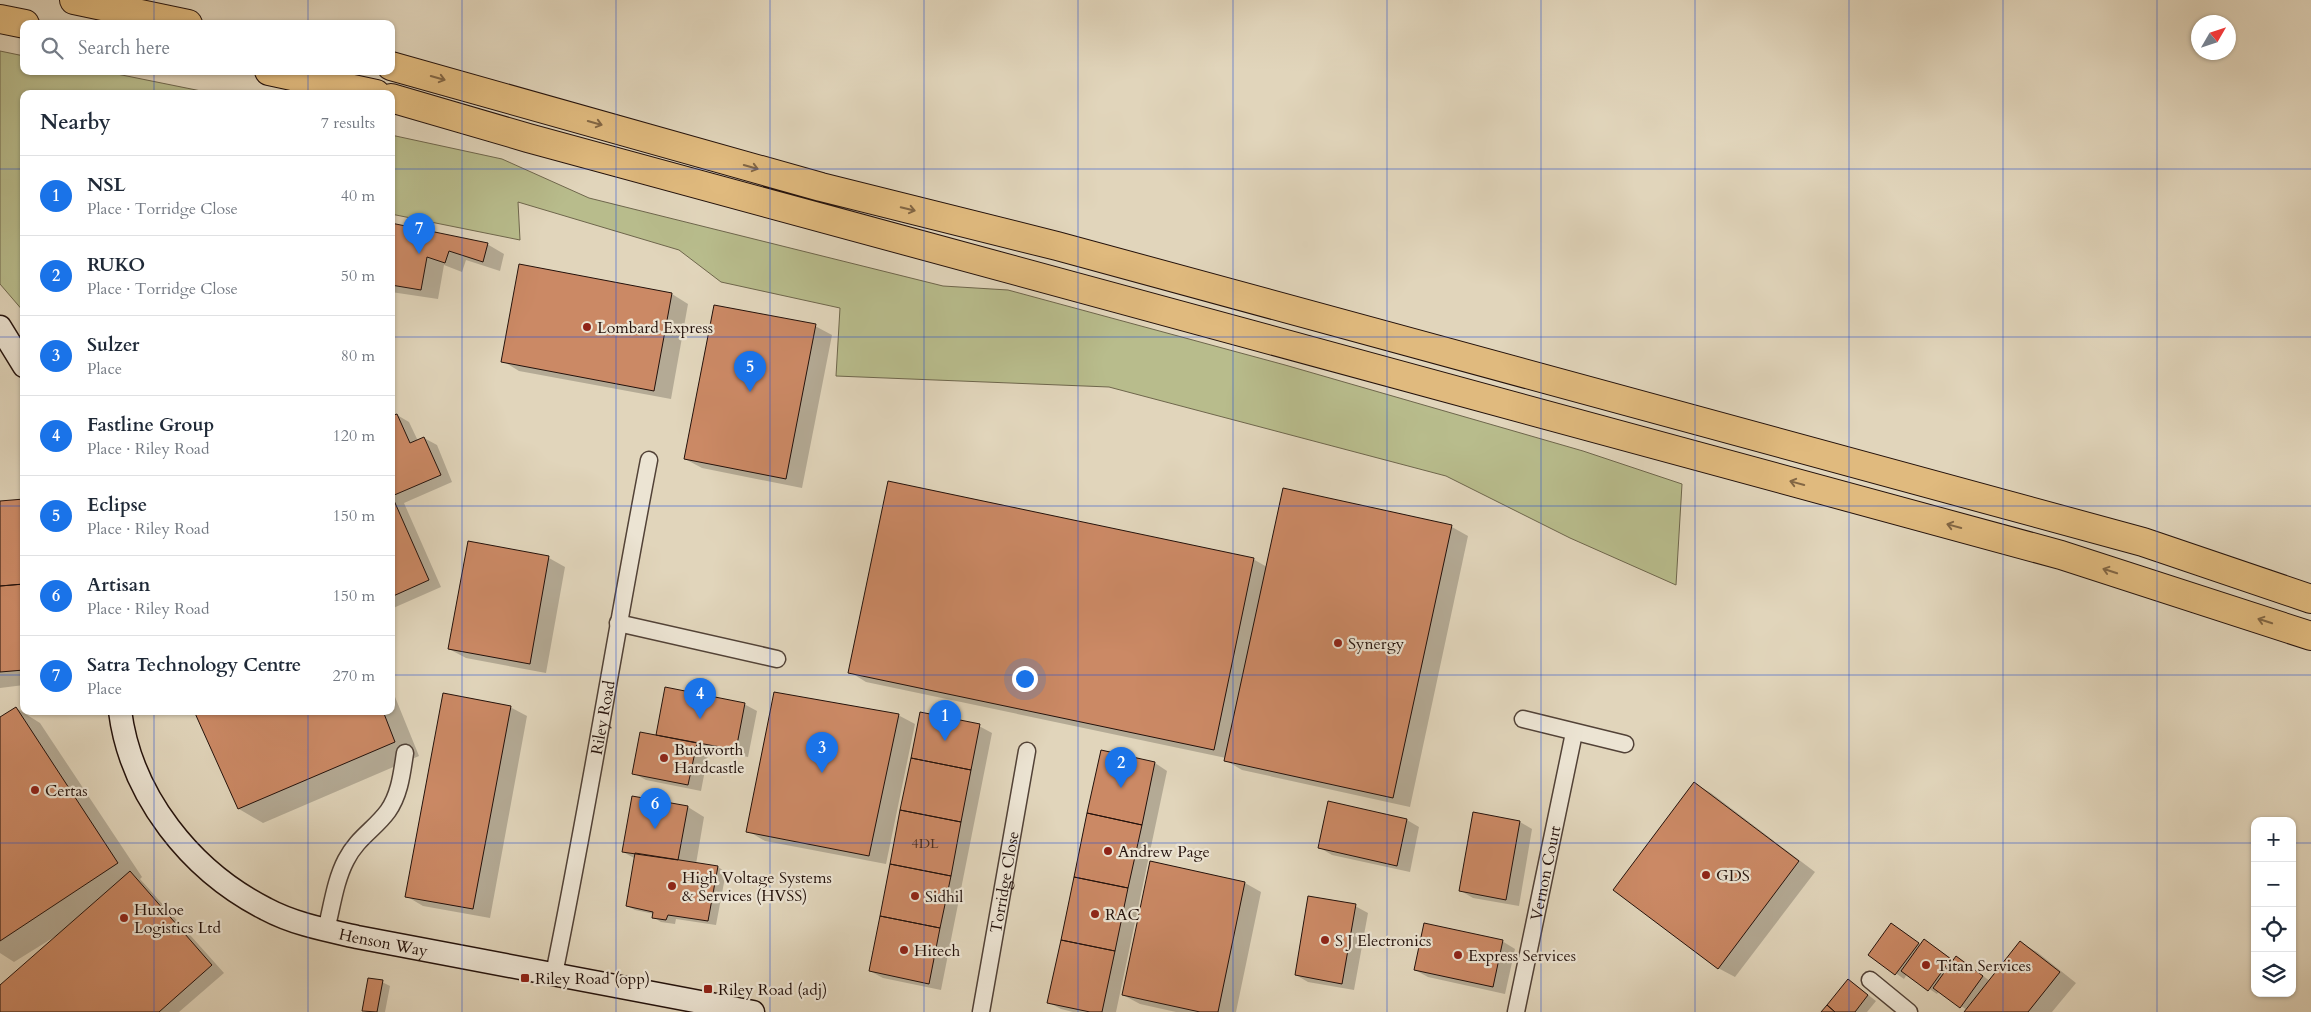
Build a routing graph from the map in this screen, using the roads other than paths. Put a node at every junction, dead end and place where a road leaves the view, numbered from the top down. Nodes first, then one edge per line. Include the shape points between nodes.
1 (74, 0) edge
2 (0, 19) edge
3 (169, 20) edge
4 (20, 23) edge
5 (395, 67) edge
6 (288, 75) edge
7 (357, 90) edge
8 (395, 99) edge
9 (0, 327) edge
10 (20, 360) edge
11 (649, 460) dead end
12 (2311, 598) edge
13 (618, 623) junction
14 (2311, 636) edge
15 (777, 659) dead end
16 (120, 715) edge
17 (1524, 719) dead end
18 (1574, 732) junction
19 (1625, 744) dead end
20 (1027, 750) dead end
21 (406, 753) dead end
22 (326, 930) junction
23 (554, 974) junction
24 (1870, 980) dead end
25 (1891, 1007) edge
26 (753, 1012) edge
27 (981, 1012) edge
28 (1516, 1012) edge
29 (1909, 1012) edge

1 - 3 highway
2 - 4 highway
5 -> 12 highway via 821,187 1057,246 2143,542
6 - 7 highway
14 -> 8 highway via 2061,555
9 - 10 street
11 - 13 street, Riley Road
13 - 15 street
13 - 23 street, Riley Road
16 - 22 street, Henson Way via 133,763 146,791 187,850 210,872 253,902 293,921
17 - 18 street
18 - 19 street
18 - 28 street, Vernon Court
20 - 27 street, Torridge Close
21 - 22 street via 399,785 387,813 364,834 345,861
22 - 23 street, Henson Way
23 - 26 street, Henson Way
24 - 25 street
25 - 29 street

